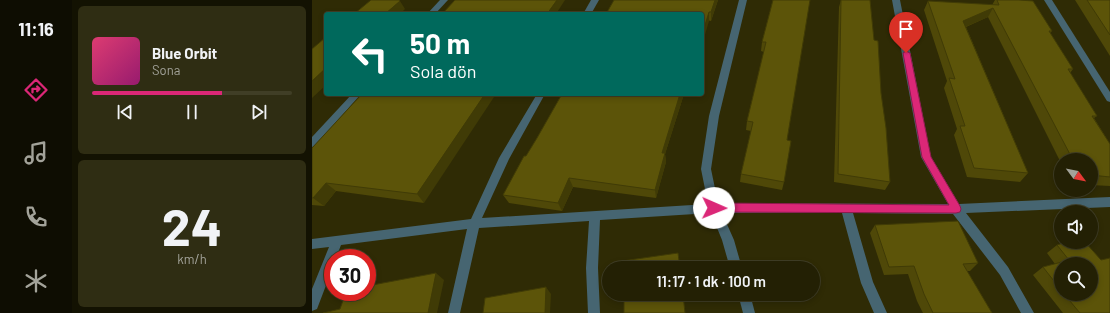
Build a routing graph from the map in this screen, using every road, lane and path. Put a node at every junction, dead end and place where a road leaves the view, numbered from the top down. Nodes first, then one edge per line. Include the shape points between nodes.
1 (444, 0) edge
2 (595, 0) edge
3 (743, 0) edge
4 (896, 0) edge
5 (1048, 0) edge
6 (433, 12) edge
7 (588, 12) edge
8 (355, 96) edge
9 (540, 96) edge
10 (1110, 99) edge
11 (312, 143) edge
12 (1110, 202) edge
13 (714, 208) junction
14 (846, 209) junction
15 (956, 209) junction
16 (595, 216) junction
17 (474, 224) junction
18 (337, 241) junction
19 (312, 244) edge
20 (734, 261) edge
21 (746, 301) edge
22 (312, 305) edge
23 (454, 313) edge
24 (594, 313) edge
25 (749, 313) edge
26 (880, 313) edge
27 (1028, 313) edge

1 - 6 street
2 - 7 street
3 - 13 street via 714,116 707,161 706,169
4 - 15 street via 926,157
5 - 10 street
8 - 11 street
9 - 17 street via 504,158
12 - 15 street
13 - 14 street
13 - 16 street
13 - 20 street
14 - 15 street
14 - 26 street via 867,282
15 - 27 street via 1004,271
16 - 17 street
16 - 24 street via 592,268
17 - 18 street
17 - 23 street
18 - 19 street
18 - 22 street
21 - 25 street

